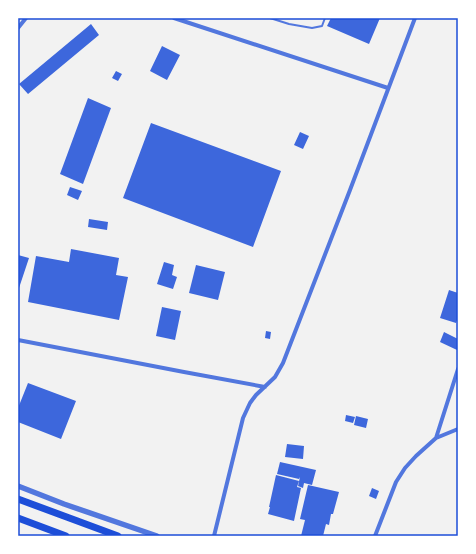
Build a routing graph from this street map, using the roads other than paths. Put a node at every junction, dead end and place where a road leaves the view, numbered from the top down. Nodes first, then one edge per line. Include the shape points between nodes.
1 (174, 18) edge
2 (270, 18) edge
3 (325, 18) edge
4 (415, 18) edge
5 (23, 19) edge
6 (18, 28) edge
7 (388, 88) junction
8 (18, 340) edge
9 (458, 369) edge
10 (265, 387) junction
11 (458, 429) edge
12 (436, 438) junction
13 (18, 486) edge
14 (18, 499) edge
15 (18, 518) edge
16 (66, 536) edge
17 (118, 536) edge
18 (157, 536) edge
19 (214, 536) edge
20 (375, 536) edge

1 - 7 street
2 - 3 lane via 312,28 322,26
4 - 7 street
5 - 6 street
7 - 10 street via 283,363
8 - 10 street
9 - 12 street
10 - 19 street via 250,403 243,418
11 - 12 street
12 - 20 street via 405,468 396,482
13 - 18 street
14 - 17 highway
15 - 16 highway

